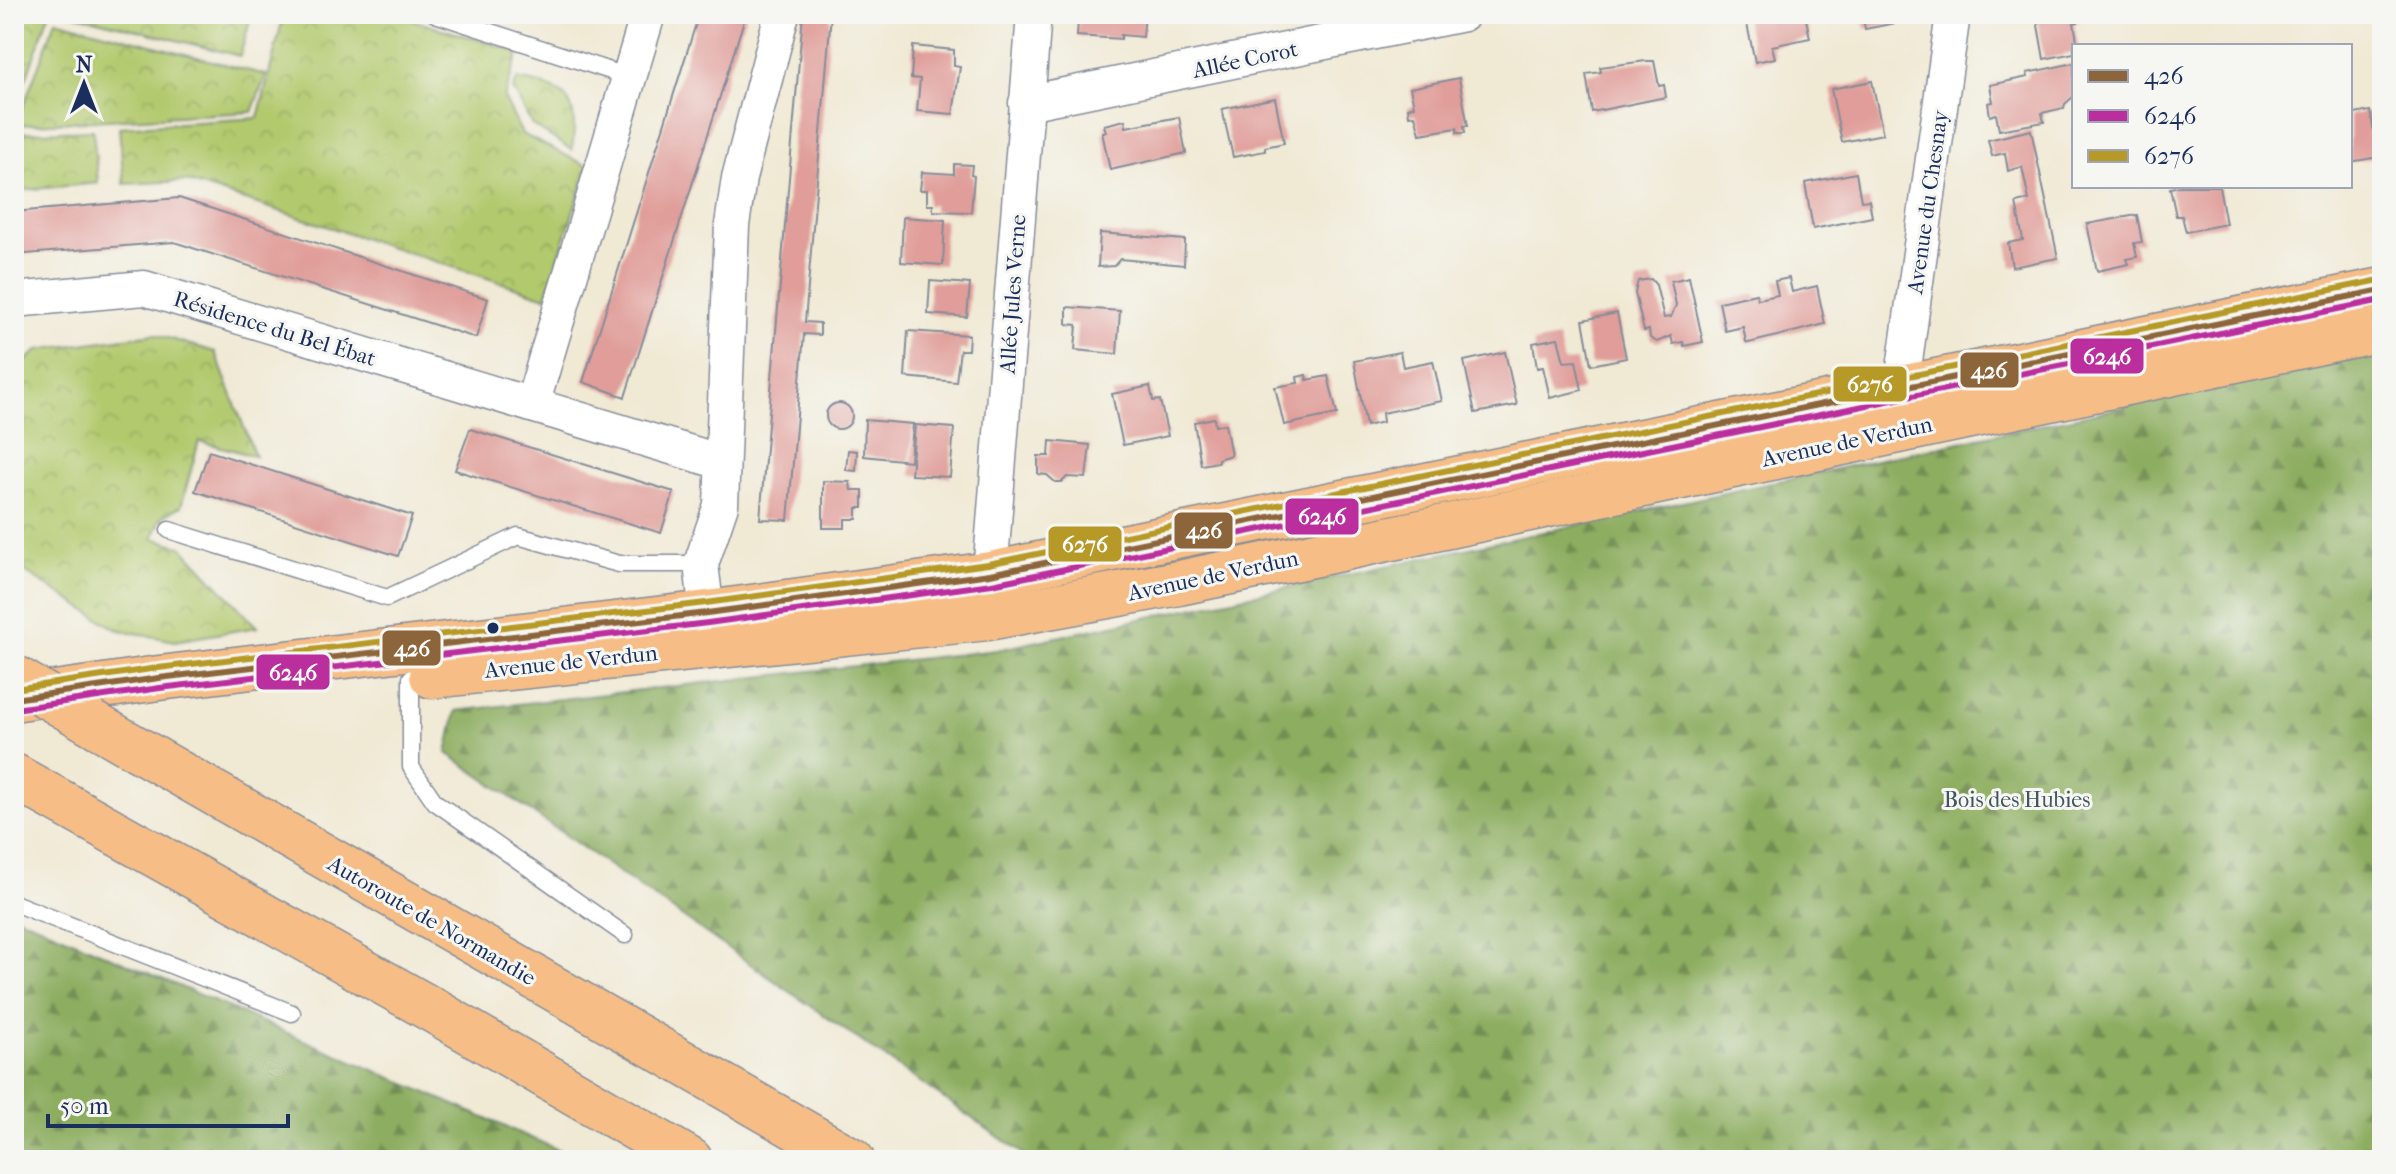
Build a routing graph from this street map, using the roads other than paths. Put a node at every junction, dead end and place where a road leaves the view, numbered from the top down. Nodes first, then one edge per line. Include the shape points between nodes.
1 (435, 14) edge
2 (648, 14) edge
3 (782, 14) edge
4 (1034, 14) edge
5 (1463, 14) edge
6 (1953, 14) edge
7 (629, 77) junction
8 (1026, 103) junction
9 (2382, 290) edge
10 (14, 300) edge
11 (2382, 329) edge
12 (1901, 390) junction
13 (532, 405) junction
14 (721, 462) junction
15 (169, 530) dead end
16 (701, 564) junction
17 (990, 574) junction
18 (707, 613) junction
19 (411, 678) junction
20 (18, 691) edge
21 (14, 776) edge
22 (14, 903) edge
23 (625, 935) dead end
24 (292, 1013) dead end
25 (690, 1160) edge
26 (852, 1160) edge

1 - 7 lane
2 - 7 street
3 - 14 street via 739,178 732,225
4 - 8 street, Allée Jules Verne
5 - 8 street, Allée Corot
6 - 12 street, Avenue du Chesnay
7 - 13 street
8 - 17 street, Allée Jules Verne
9 - 12 main road, Avenue de Verdun
10 - 13 street, Résidence du Bel Ébat via 144,288
11 - 19 main road, Avenue de Verdun via 1049,608
12 - 17 main road, Avenue de Verdun
13 - 14 street, Résidence du Bel Ébat
14 - 16 street via 721,505
15 - 16 lane via 387,598 518,536 619,564
16 - 18 street
17 - 18 main road, Avenue de Verdun
18 - 20 main road, Avenue de Verdun
19 - 20 main road, Avenue de Verdun via 191,692
19 - 23 lane via 411,767 435,802
20 - 26 main road, Autoroute de Normandie, bridge via 101,728
21 - 25 main road
22 - 24 lane

